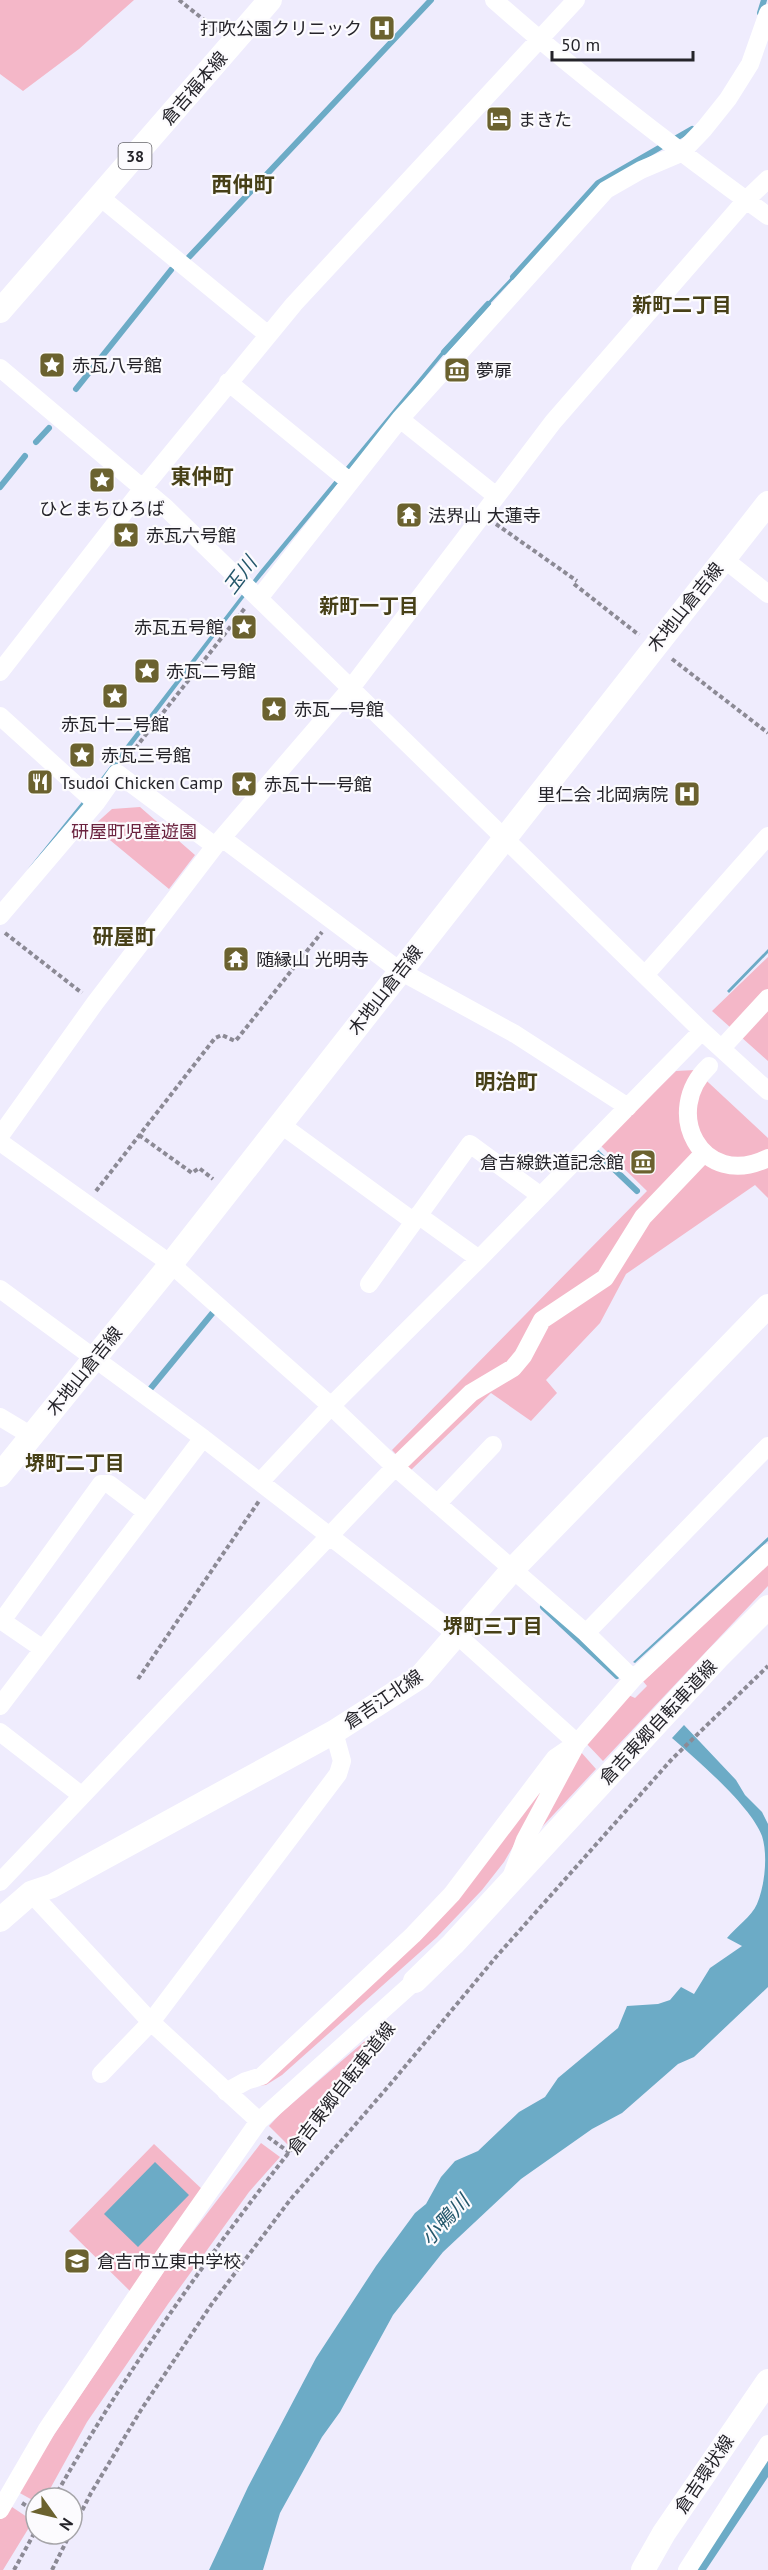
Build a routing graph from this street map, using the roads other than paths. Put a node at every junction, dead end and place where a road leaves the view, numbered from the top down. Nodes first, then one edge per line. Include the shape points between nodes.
1 (270, 0) edge
2 (494, 0) edge
3 (576, 0) edge
4 (768, 13) edge
5 (540, 40) junction
6 (681, 153) junction
7 (768, 179) edge
8 (100, 197) junction
9 (746, 200) junction
10 (768, 216) edge
11 (0, 311) edge
12 (268, 335) junction
13 (0, 368) edge
14 (228, 382) junction
15 (400, 419) junction
16 (349, 481) junction
17 (142, 488) junction
18 (495, 495) junction
19 (768, 503) edge
20 (724, 559) junction
21 (768, 594) edge
22 (260, 597) junction
23 (0, 672) edge
24 (351, 688) junction
25 (0, 716) edge
26 (96, 803) junction
27 (768, 836) edge
28 (504, 837) junction
29 (219, 842) junction
30 (0, 916) edge
31 (400, 971) junction
32 (645, 975) junction
33 (768, 998) edge
34 (702, 1031) junction
35 (722, 1048) junction
36 (709, 1066) dead end
37 (768, 1091) edge
38 (628, 1107) junction
39 (280, 1124) junction
40 (0, 1136) edge
41 (0, 1142) edge
42 (704, 1153) junction
43 (768, 1158) edge
44 (541, 1196) junction
45 (416, 1218) junction
46 (479, 1259) junction
47 (171, 1264) junction
48 (369, 1284) dead end
49 (0, 1289) edge
50 (768, 1306) edge
51 (94, 1358) junction
52 (331, 1406) junction
53 (0, 1418) edge
54 (30, 1435) junction
55 (203, 1438) junction
56 (493, 1445) dead end
57 (768, 1446) edge
58 (395, 1467) junction
59 (0, 1475) edge
60 (264, 1485) junction
61 (437, 1504) junction
62 (146, 1512) junction
63 (329, 1536) junction
64 (768, 1553) edge
65 (513, 1569) junction
66 (768, 1607) edge
67 (586, 1633) junction
68 (456, 1634) junction
69 (43, 1649) junction
70 (633, 1679) junction
71 (0, 1706) edge
72 (0, 1732) edge
73 (334, 1732) junction
74 (577, 1743) junction
75 (81, 1795) junction
76 (0, 1882) edge
77 (509, 1882) junction
78 (31, 1893) junction
79 (0, 1920) edge
80 (415, 1982) joint
81 (151, 2022) junction
82 (101, 2074) dead end
83 (226, 2092) junction
84 (262, 2128) junction
85 (768, 2381) edge
86 (768, 2444) edge
87 (0, 2510) edge
88 (643, 2570) edge
89 (687, 2570) edge

1 - 8 main road, 倉吉福本線 / 38
2 - 5 street
3 - 5 street
4 - 6 street via 744,73 728,99
5 - 6 street
5 - 12 street
6 - 9 street
6 - 15 street via 606,190
7 - 9 street
8 - 11 main road, 倉吉福本線 / 38
8 - 12 street
9 - 10 street
9 - 18 street via 553,422
12 - 14 street
13 - 17 street
14 - 16 street
14 - 17 street
15 - 16 street
15 - 18 street
16 - 22 street
17 - 22 street
17 - 23 street
18 - 24 street
19 - 20 main road, 木地山倉吉線
20 - 21 street
20 - 28 main road, 木地山倉吉線 via 650,643
22 - 24 street
24 - 28 street
24 - 29 street
25 - 26 street
26 - 29 street via 117,773
26 - 30 street
27 - 32 street
28 - 31 main road, 木地山倉吉線
28 - 32 street
29 - 31 street
29 - 40 street via 95,1003
31 - 38 street via 514,1034
31 - 39 main road, 木地山倉吉線
32 - 34 street
33 - 35 street
34 - 35 street
34 - 38 street
35 - 37 street
36 - 42 street via 698,1076 688,1120 695,1144
38 - 44 street
39 - 45 street
39 - 47 main road, 木地山倉吉線
41 - 47 street
42 - 43 street via 723,1165 751,1167
42 - 58 street via 643,1217 605,1278 542,1320 513,1368 471,1393
44 - 45 street via 470,1144
44 - 46 street
45 - 46 street
45 - 48 street
46 - 52 street
47 - 51 main road, 木地山倉吉線
47 - 52 street
49 - 51 street
50 - 65 main road, 倉吉江北線
51 - 54 main road, 木地山倉吉線
51 - 55 street
52 - 58 street
52 - 60 street
53 - 54 street
54 - 59 main road, 木地山倉吉線
55 - 60 street
55 - 62 street
56 - 61 street
57 - 67 street
58 - 61 street
58 - 63 street
60 - 63 street
61 - 65 street
62 - 69 street
62 - 69 street via 109,1484 101,1484 4,1618 5,1623
63 - 68 street
63 - 75 street
64 - 70 street
65 - 67 street
65 - 68 main road, 倉吉江北線
66 - 77 main road, 倉吉東郷自転車道線
67 - 70 street
68 - 73 main road, 倉吉江北線 via 420,1677
68 - 74 street
69 - 71 street
70 - 74 street
72 - 75 street
73 - 78 main road, 倉吉江北線 via 52,1886
73 - 81 street via 342,1761 338,1774
74 - 77 street via 525,1840
74 - 83 street via 555,1758 452,1894 413,1935 262,2076
75 - 76 street
77 - 80 main road, 倉吉東郷自転車道線
78 - 79 main road, 倉吉江北線
78 - 81 street
80 - 84 street
81 - 82 street
81 - 83 street
83 - 84 street
84 - 87 street via 60,2410
85 - 88 main road, 倉吉環状線
86 - 89 street

